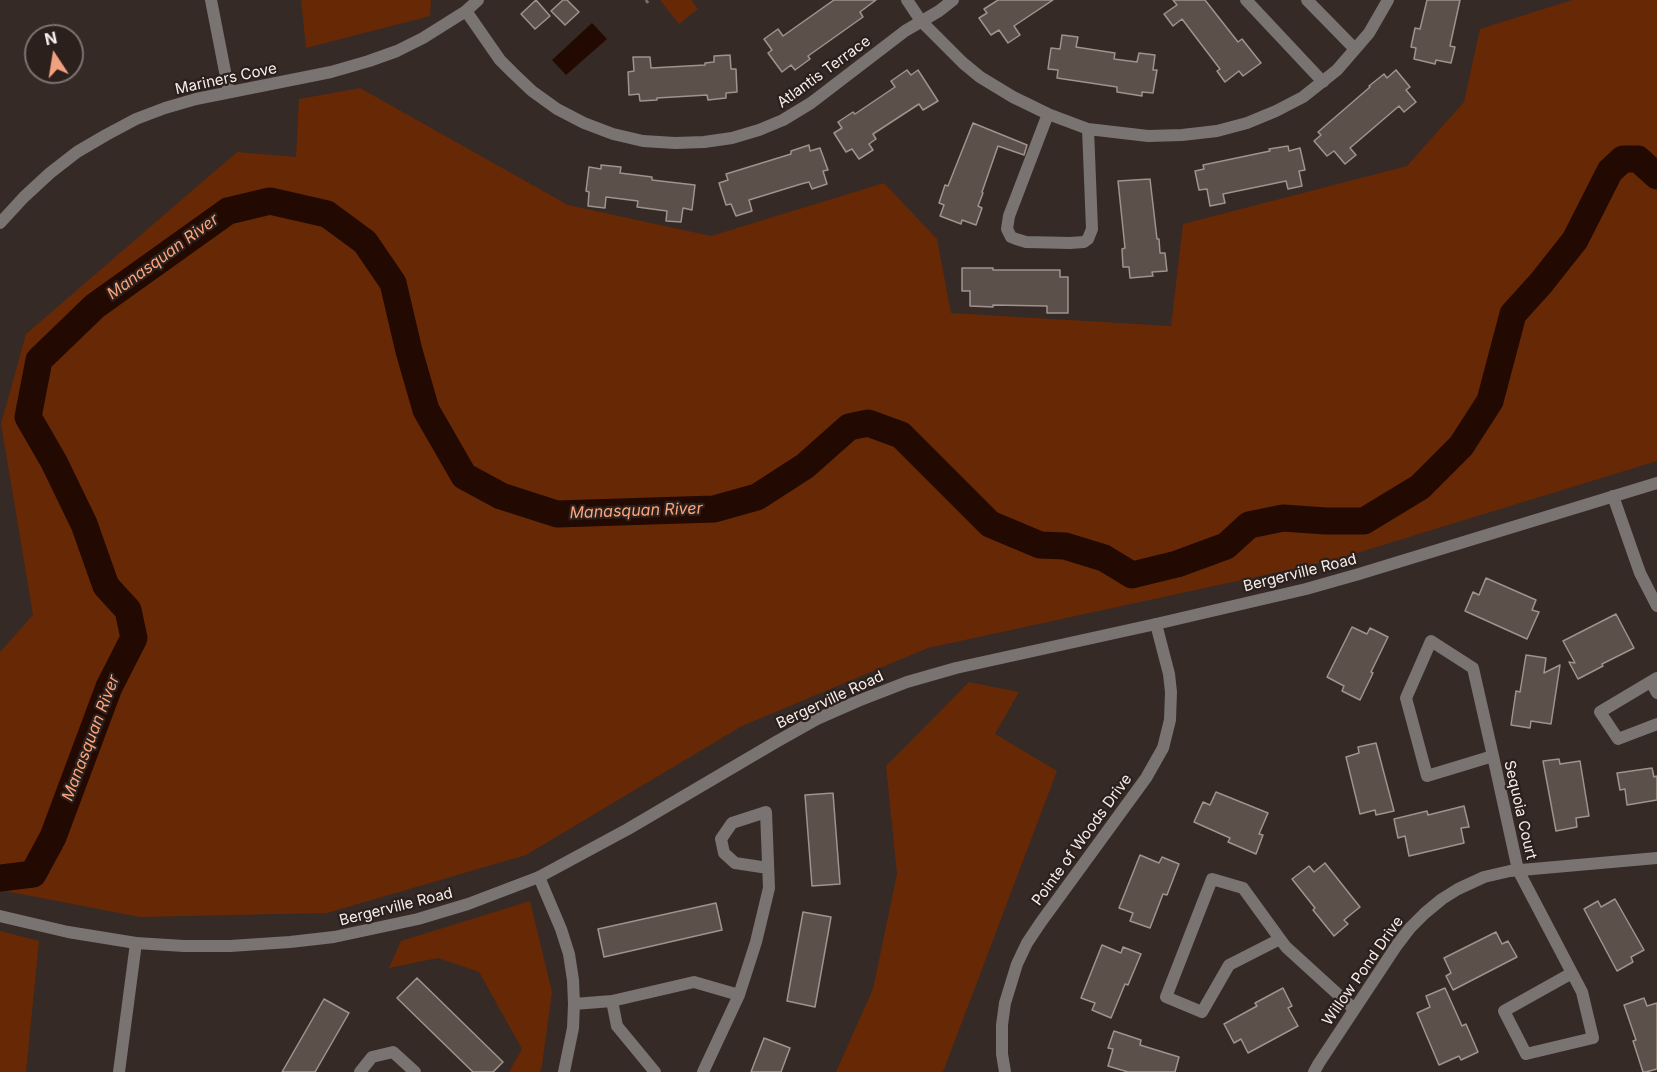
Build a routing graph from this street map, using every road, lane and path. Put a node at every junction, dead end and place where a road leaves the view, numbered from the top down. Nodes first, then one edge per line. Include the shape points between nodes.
1 (211, 0) edge
2 (478, 0) edge
3 (907, 0) edge
4 (953, 0) edge
5 (1246, 0) edge
6 (1307, 0) edge
7 (1388, 0) edge
8 (466, 11) junction
9 (921, 21) junction
10 (1355, 49) junction
11 (1323, 82) junction
12 (229, 92) junction
13 (1048, 114) junction
14 (1088, 129) junction
15 (1, 218) edge
16 (1657, 483) edge
17 (1613, 496) junction
18 (1657, 606) edge
19 (1156, 624) junction
20 (1655, 684) edge
21 (1657, 724) edge
22 (1493, 756) junction
23 (1657, 858) edge
24 (768, 868) junction
25 (1518, 870) junction
26 (539, 877) junction
27 (0, 916) edge
28 (1280, 939) junction
29 (136, 943) junction
30 (1572, 973) junction
31 (739, 996) junction
32 (612, 1001) junction
33 (574, 1004) junction
34 (1354, 1010) junction
35 (119, 1072) edge
36 (360, 1072) edge
37 (415, 1072) edge
38 (564, 1072) edge
39 (655, 1072) edge
40 (703, 1072) edge
41 (1005, 1072) edge
42 (1314, 1072) edge

1 - 12 street
2 - 8 street, Mariners Cove
3 - 9 street
4 - 9 street, Atlantis Terrace
5 - 11 street
6 - 10 street
7 - 10 street
8 - 9 street, Atlantis Terrace via 500,60 557,109 613,134 675,143 732,138 783,120
8 - 12 street, Mariners Cove via 423,38 369,61
9 - 13 street via 980,76 1013,98
10 - 11 street
11 - 14 street via 1276,111 1217,131 1148,136
12 - 15 street, Mariners Cove via 165,108 106,135 50,173
13 - 14 street
13 - 14 street via 1009,216 1007,229 1016,239 1070,243 1088,239 1092,229
16 - 17 street, Bergerville Road
17 - 18 street via 1640,573
17 - 19 street, Bergerville Road via 1306,589
19 - 26 street, Bergerville Road via 956,668 858,701 817,719
19 - 41 street, Pointe of Woods Drive via 1171,692 1163,748 1146,778 1027,943 1005,1003
20 - 21 street via 1600,712 1618,739
22 - 22 street, Sequoia Court via 1473,668 1431,641 1406,698 1427,776
22 - 25 street, Sequoia Court
23 - 25 street, Willow Pond Drive
24 - 24 street via 766,812 732,823 721,839 724,854 735,863
24 - 31 street via 769,888
25 - 30 street, Sequoia Court
25 - 34 street, Willow Pond Drive via 1458,889 1425,913 1397,945
26 - 29 street, Bergerville Road via 418,919 334,937 230,946
26 - 33 street via 569,954
27 - 29 street, Bergerville Road
28 - 28 street via 1243,888 1212,879 1166,997 1202,1012 1229,965
28 - 34 street
29 - 35 street
30 - 30 street, Sequoia Court via 1582,992 1593,1038 1526,1054 1504,1011
31 - 32 street via 694,982
31 - 40 street
32 - 33 street
32 - 39 street via 617,1026
33 - 38 street
34 - 42 street, Willow Pond Drive
36 - 37 street via 372,1057 393,1052

